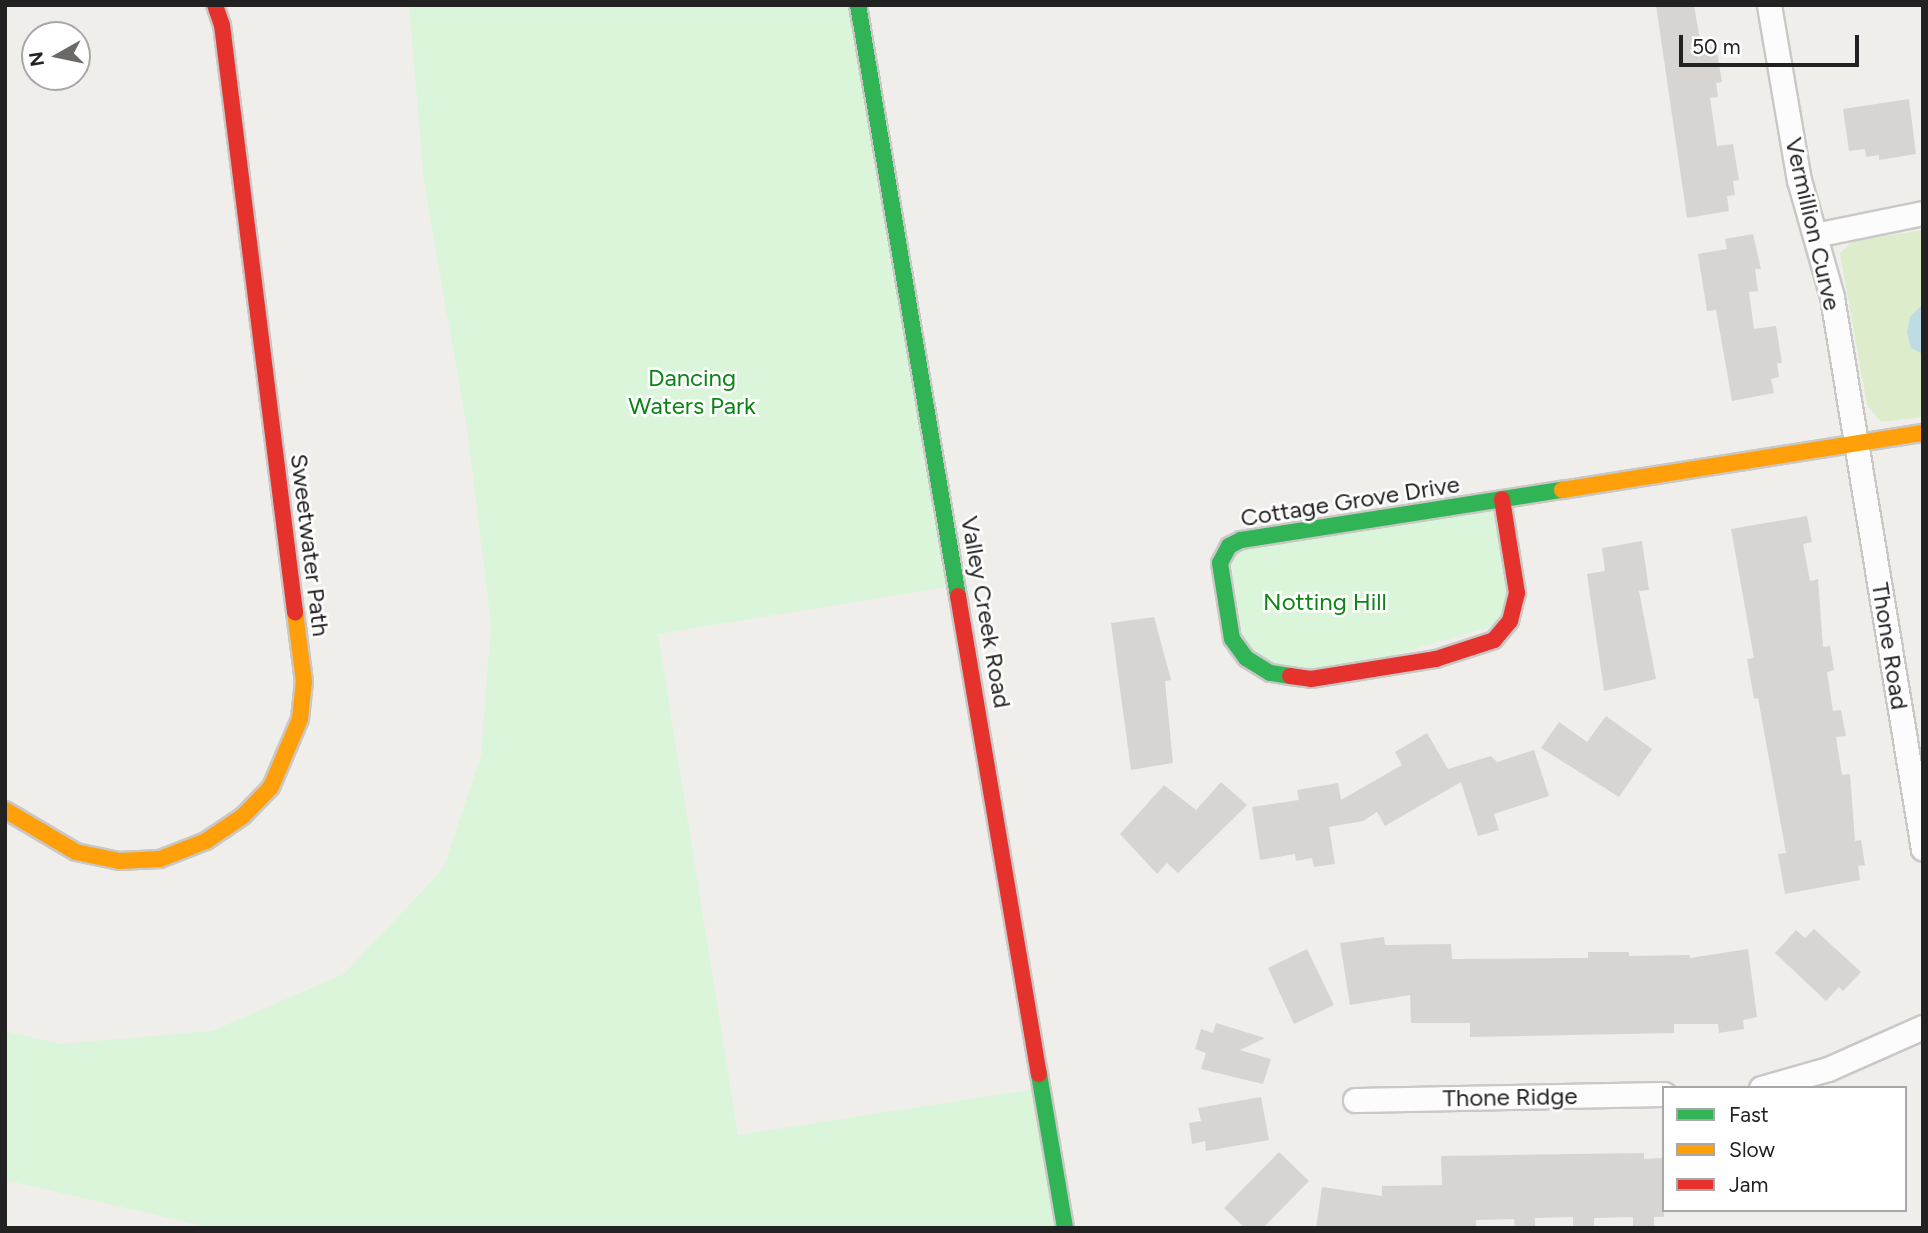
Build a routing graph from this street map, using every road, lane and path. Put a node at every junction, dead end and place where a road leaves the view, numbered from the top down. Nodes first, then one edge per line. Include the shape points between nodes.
1 (215, 5) edge
2 (858, 5) edge
3 (1769, 5) edge
4 (1923, 213) edge
5 (1815, 235) junction
6 (1923, 433) edge
7 (1858, 443) junction
8 (1502, 499) junction
9 (5, 810) edge
10 (1923, 849) edge
11 (1923, 1027) edge
12 (1768, 1086) edge
13 (1662, 1094) edge
14 (1355, 1100) dead end
15 (1065, 1228) edge

1 - 9 street, Sweetwater Path via 222,25 302,668 300,719 271,787 243,816 206,841 160,859 119,861 76,852
2 - 15 street, Valley Creek Road
3 - 5 street, Vermillion Curve via 1799,180
4 - 5 street
5 - 7 street, Vermillion Curve via 1832,297
6 - 7 street, Cottage Grove Drive
7 - 8 street, Cottage Grove Drive
7 - 10 street, Thone Road
8 - 8 street, Cottage Grove Drive via 1235,542 1222,557 1220,571 1232,639 1246,658 1270,673 1311,679 1449,656 1494,640 1510,621 1517,593
11 - 12 street via 1828,1069
13 - 14 street, Thone Ridge

